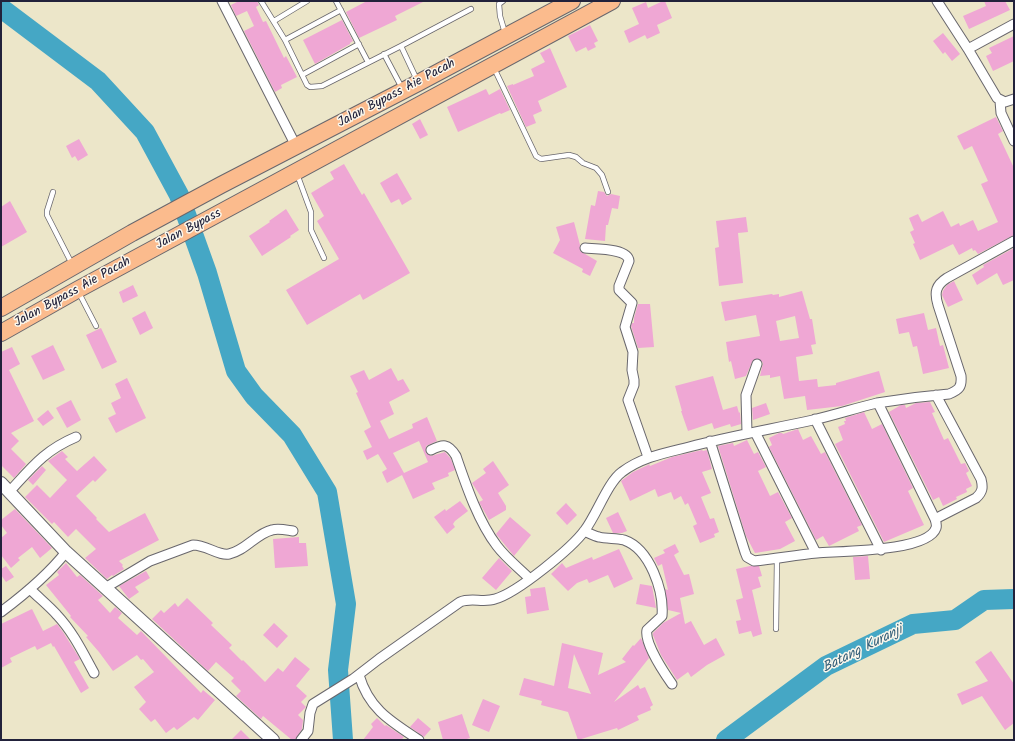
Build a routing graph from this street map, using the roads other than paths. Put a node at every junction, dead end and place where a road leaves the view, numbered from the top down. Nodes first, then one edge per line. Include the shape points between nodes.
1 (222, 1) edge
2 (261, 1) edge
3 (307, 1) edge
4 (336, 1) edge
5 (503, 1) edge
6 (572, 1) edge
7 (612, 1) edge
8 (937, 1) edge
9 (471, 9) dead end
10 (341, 10) junction
11 (274, 21) junction
12 (1014, 24) edge
13 (506, 36) junction
14 (285, 40) junction
15 (359, 44) junction
16 (401, 46) junction
17 (968, 49) junction
18 (384, 54) junction
19 (368, 62) junction
20 (493, 64) junction
21 (302, 76) junction
22 (418, 83) junction
23 (403, 91) junction
24 (1014, 99) edge
25 (1000, 101) junction
26 (1014, 141) edge
27 (296, 146) junction
28 (296, 172) junction
29 (221, 185) joint
30 (53, 192) dead end
31 (608, 192) dead end
32 (132, 234) joint
33 (1014, 241) edge
34 (585, 248) dead end
35 (144, 254) joint
36 (324, 258) dead end
37 (74, 267) junction
38 (77, 290) junction
39 (1, 308) edge
40 (96, 326) dead end
41 (1, 333) edge
42 (757, 364) dead end
43 (936, 395) junction
44 (878, 403) junction
45 (815, 419) junction
46 (751, 432) junction
47 (76, 437) dead end
48 (710, 441) junction
49 (431, 450) dead end
50 (648, 457) junction
51 (1, 483) edge
52 (10, 491) junction
53 (936, 519) junction
54 (293, 531) dead end
55 (584, 531) junction
56 (881, 550) junction
57 (66, 552) junction
58 (816, 553) junction
59 (777, 558) junction
60 (530, 579) junction
61 (105, 588) junction
62 (30, 589) junction
63 (1, 612) edge
64 (776, 629) dead end
65 (94, 673) dead end
66 (356, 677) junction
67 (672, 684) dead end
68 (273, 740) edge
69 (301, 740) edge
70 (419, 740) edge

1 - 27 street
2 - 11 lane
3 - 11 lane
4 - 10 lane
5 - 13 lane via 499,4 500,16
6 - 13 highway, Jalan Bypass Aie Pacah
7 - 20 highway, Jalan Bypass
8 - 17 street
9 - 16 lane
10 - 14 lane
10 - 15 lane
11 - 14 lane
12 - 17 street
13 - 22 highway, Jalan Bypass Aie Pacah
14 - 21 lane
15 - 19 lane
15 - 21 lane
16 - 18 lane
16 - 22 lane
17 - 25 street
18 - 19 lane
18 - 23 lane
19 - 21 lane via 315,88 307,85
20 - 28 highway, Jalan Bypass
20 - 31 lane via 536,156 541,159 570,155 576,157 596,168 602,175
22 - 23 highway, Jalan Bypass Aie Pacah
23 - 27 highway, Jalan Bypass Aie Pacah
24 - 25 street
25 - 26 street via 1001,113
27 - 29 highway, Jalan Bypass Aie Pacah
28 - 35 highway, Jalan Bypass
28 - 36 lane via 311,212 311,230
29 - 32 highway, Jalan Bypass
30 - 37 lane via 48,215
32 - 37 highway, Jalan Bypass Aie Pacah
33 - 43 street via 947,278 936,289 935,296 961,376 958,390
34 - 50 street via 615,250 629,258 619,286 619,290 632,303 625,327 633,352 634,384 628,400
35 - 38 highway, Jalan Bypass Aie Pacah
37 - 39 highway, Jalan Bypass Aie Pacah
38 - 40 lane
38 - 41 highway, Jalan Bypass Aie Pacah
42 - 46 street via 746,395
43 - 44 street
43 - 53 street via 983,486 981,494 976,498
44 - 45 street
44 - 53 street
45 - 46 street
45 - 56 street
46 - 48 street
46 - 58 street
47 - 52 street via 43,456
48 - 50 street
48 - 59 street via 747,557 754,561
49 - 60 street via 445,445 452,450 473,502 490,535 498,547
50 - 55 street via 616,477
51 - 52 street
52 - 57 street
53 - 56 street via 934,533 927,538 897,548
54 - 61 street via 266,531 256,540 230,554 193,544 150,561
55 - 60 street
55 - 67 street via 598,537 624,540 643,553 659,583 663,611 662,616 647,630 647,636 658,662
56 - 58 street
57 - 61 street
57 - 62 street
58 - 59 street
59 - 64 lane
60 - 66 street via 498,599 460,602
61 - 68 street
62 - 63 street
62 - 65 street via 64,622
66 - 69 street via 313,704 308,731
66 - 70 street via 380,712

